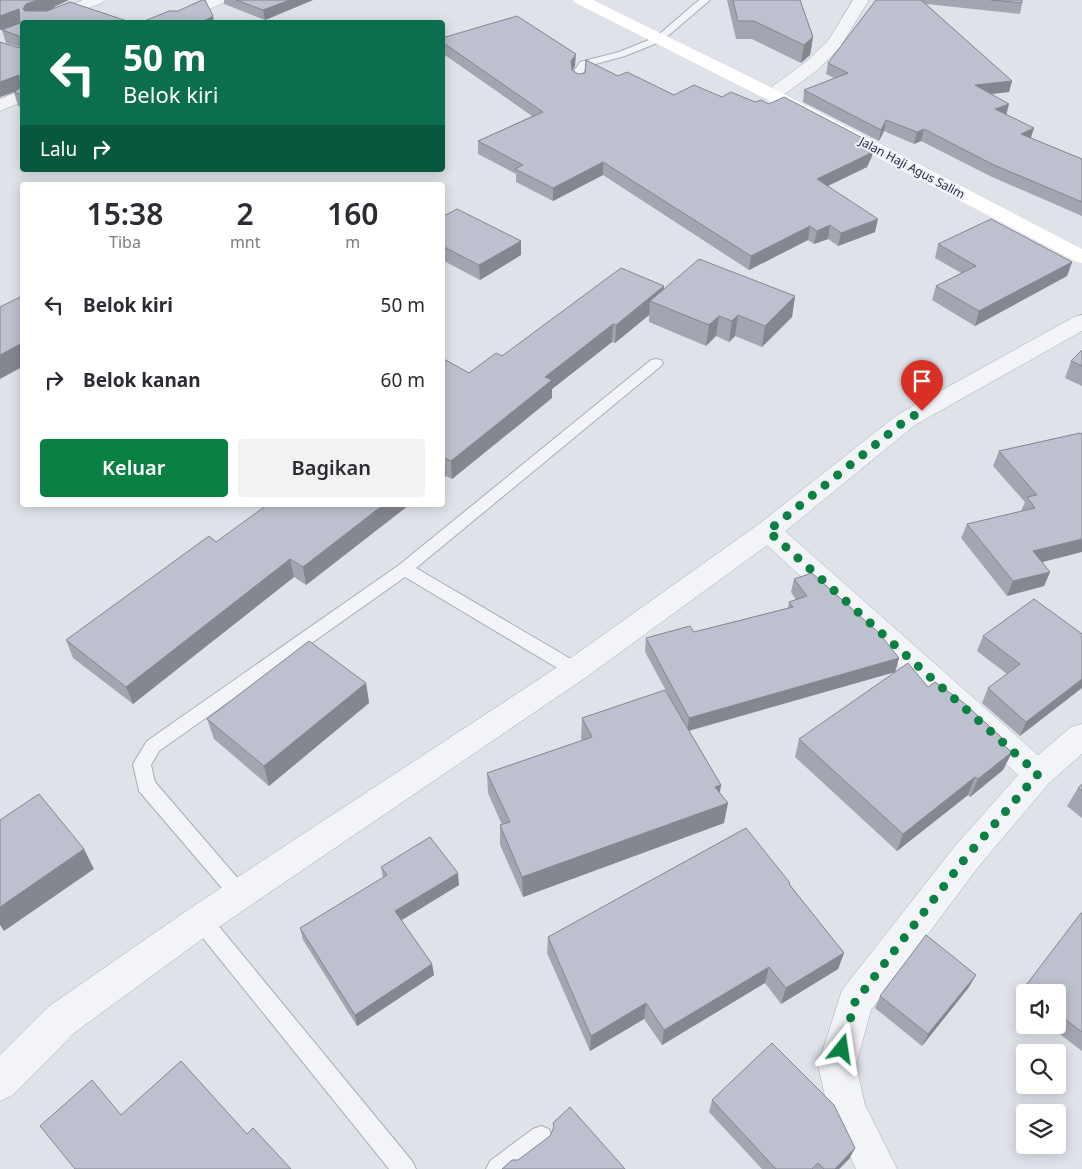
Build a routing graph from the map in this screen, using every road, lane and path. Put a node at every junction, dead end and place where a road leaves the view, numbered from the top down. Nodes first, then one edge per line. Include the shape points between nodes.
1 (97, 0) edge
2 (218, 0) edge
3 (581, 0) edge
4 (705, 0) edge
5 (861, 0) edge
6 (42, 20) edge
7 (173, 20) edge
8 (659, 39) junction
9 (579, 82) edge
10 (772, 95) junction
11 (20, 96) edge
12 (0, 106) edge
13 (1082, 257) edge
14 (1082, 322) edge
15 (656, 363) dead end
16 (768, 531) junction
17 (405, 569) junction
18 (575, 670) junction
19 (1082, 736) edge
20 (1038, 774) junction
21 (240, 895) junction
22 (201, 920) junction
23 (0, 1082) edge
24 (541, 1137) dead end
25 (404, 1169) edge
26 (498, 1169) edge
27 (877, 1169) edge

1 - 6 street
2 - 7 street
3 - 8 main road, Jalan Haji Agus Salim
4 - 8 lane
5 - 10 street via 834,44 813,65
8 - 9 lane via 622,54 584,64 578,73
8 - 10 main road, Jalan Haji Agus Salim
10 - 13 main road, Jalan Haji Agus Salim
11 - 12 street
14 - 16 street via 906,420
15 - 17 lane
16 - 18 street
16 - 20 street
17 - 18 lane
17 - 21 lane via 153,746 142,764 146,785
18 - 21 street
19 - 20 street
20 - 27 street via 967,856 855,1002 837,1065 847,1110
21 - 22 street
22 - 23 street via 61,1020
22 - 25 lane
24 - 26 lane

